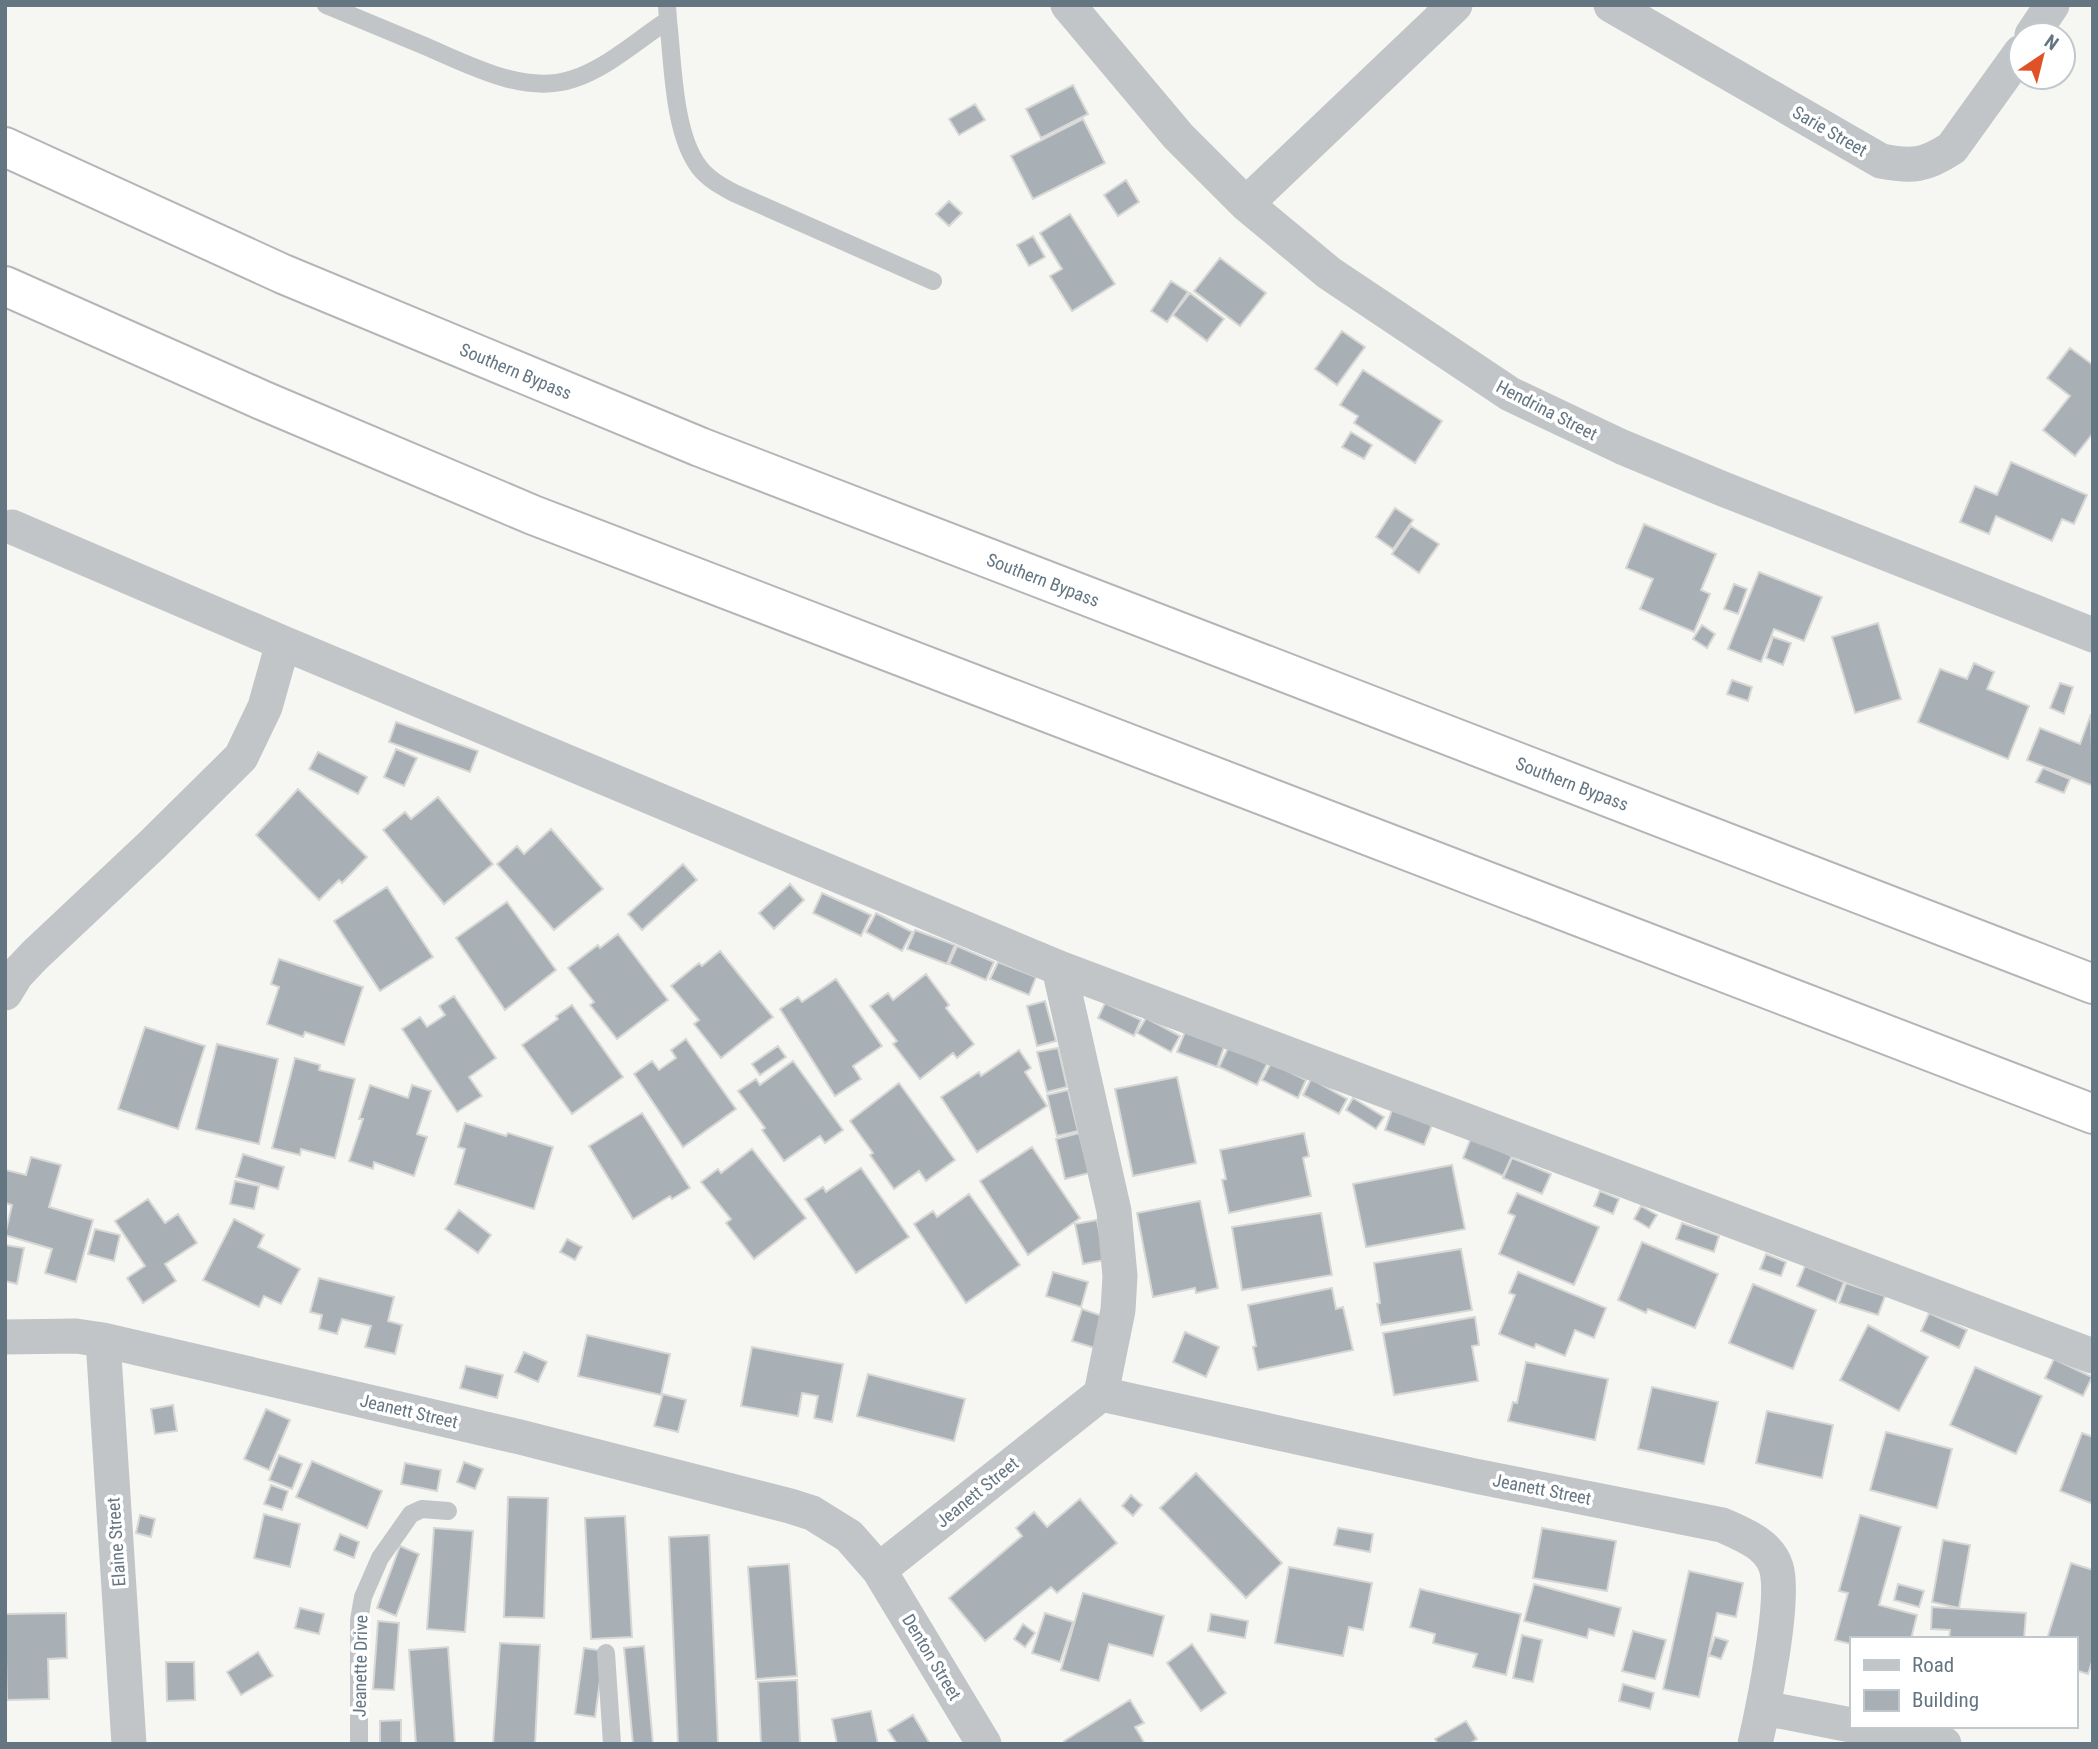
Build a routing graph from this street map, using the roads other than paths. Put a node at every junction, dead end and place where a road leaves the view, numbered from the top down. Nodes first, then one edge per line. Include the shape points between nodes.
1 (327, 5) edge
2 (1068, 5) edge
3 (1455, 5) edge
4 (1611, 5) edge
5 (2052, 5) edge
6 (668, 12) edge
7 (2041, 21) edge
8 (2007, 71) edge
9 (5, 147) edge
10 (1246, 204) junction
11 (933, 281) dead end
12 (5, 286) edge
13 (12, 527) dead end
14 (2093, 635) edge
15 (283, 643) junction
16 (1059, 968) junction
17 (2093, 984) edge
18 (5, 993) edge
19 (2093, 1114) edge
20 (5, 1337) edge
21 (103, 1340) junction
22 (2093, 1356) edge
23 (1101, 1394) junction
24 (447, 1511) dead end
25 (880, 1570) junction
26 (606, 1653) dead end
27 (1763, 1708) junction
28 (1850, 1725) edge
29 (1864, 1728) edge
30 (129, 1744) edge
31 (359, 1744) edge
32 (612, 1744) edge
33 (984, 1744) edge
34 (1755, 1744) edge
35 (1944, 1744) edge

1 - 6 lane via 485,71 533,84 563,82 586,74
2 - 10 street, Hendrina Street via 1178,136
3 - 10 street
4 - 8 street, Sarie Street via 1881,161 1920,165 1938,158 1952,148
5 - 7 street
6 - 11 lane via 684,135 704,173 734,193
9 - 17 highway, Southern Bypass via 283,274 700,447
10 - 14 street, Hendrina Street via 1329,273 1510,394 1622,447
12 - 19 highway via 546,520
13 - 15 street
15 - 16 street
15 - 18 street via 265,707 241,757 35,955
16 - 22 street
16 - 23 street via 1114,1211 1118,1310
20 - 21 street, Jeanett Street via 76,1335
21 - 25 street, Jeanett Street via 520,1437 790,1506 812,1513 849,1536
21 - 30 street, Elaine Street
23 - 25 street, Jeanett Street
23 - 27 street, Jeanett Street via 1722,1525 1748,1537 1765,1549 1776,1567 1778,1589
24 - 31 lane, Jeanette Drive via 422,1509 411,1514 380,1558 363,1597
25 - 33 street, Denton Street
26 - 32 lane
27 - 28 street
27 - 34 street, Jeanett Street
29 - 35 street

